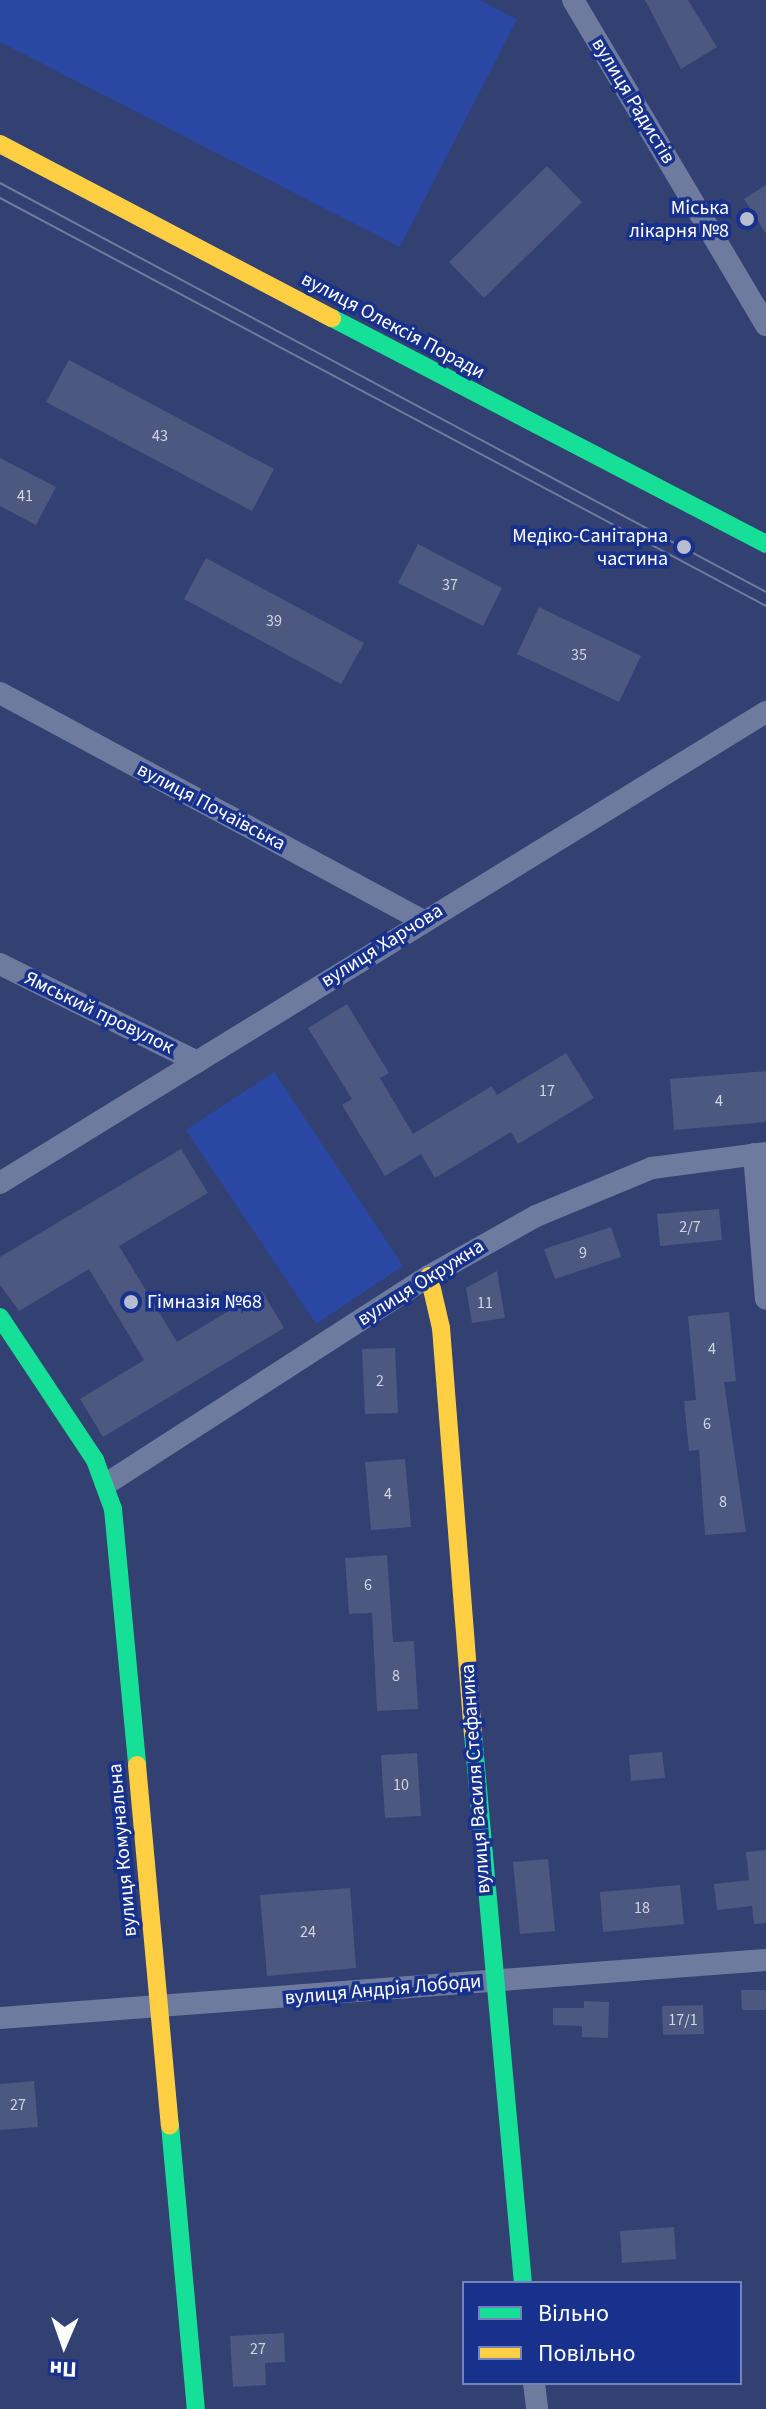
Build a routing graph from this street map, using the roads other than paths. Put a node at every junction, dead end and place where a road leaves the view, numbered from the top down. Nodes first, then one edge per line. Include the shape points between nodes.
1 (573, 0) edge
2 (0, 144) edge
3 (766, 325) edge
4 (766, 544) edge
5 (0, 693) edge
6 (766, 712) edge
7 (421, 920) junction
8 (0, 964) edge
9 (197, 1062) junction
10 (760, 1154) edge
11 (0, 1183) edge
12 (429, 1276) junction
13 (766, 1299) edge
14 (0, 1317) edge
15 (106, 1484) junction
16 (766, 1960) edge
17 (492, 1981) junction
18 (160, 2005) junction
19 (0, 2018) edge
20 (523, 2281) edge
21 (534, 2385) edge
22 (196, 2409) edge
23 (537, 2409) edge

1 - 3 street, вулиця Радистів
2 - 4 street, вулиця Олексія Поради
5 - 7 street, вулиця Почаївська
6 - 7 street, вулиця Харчова
7 - 9 street, вулиця Харчова
8 - 9 street, Ямський провулок
9 - 11 street, вулиця Харчова
10 - 12 street, вулиця Окружна via 652,1168 536,1216
10 - 13 street
12 - 15 street, вулиця Окружна
12 - 17 street, вулиця Василя Стефаника via 441,1328
14 - 15 street, вулиця Комунальна
15 - 18 street, вулиця Комунальна via 113,1509
16 - 17 street, вулиця Андрія Лободи
17 - 18 street, вулиця Андрія Лободи
17 - 20 street, вулиця Василя Стефаника
18 - 19 street, вулиця Андрія Лободи
18 - 22 street, вулиця Комунальна
21 - 23 street

